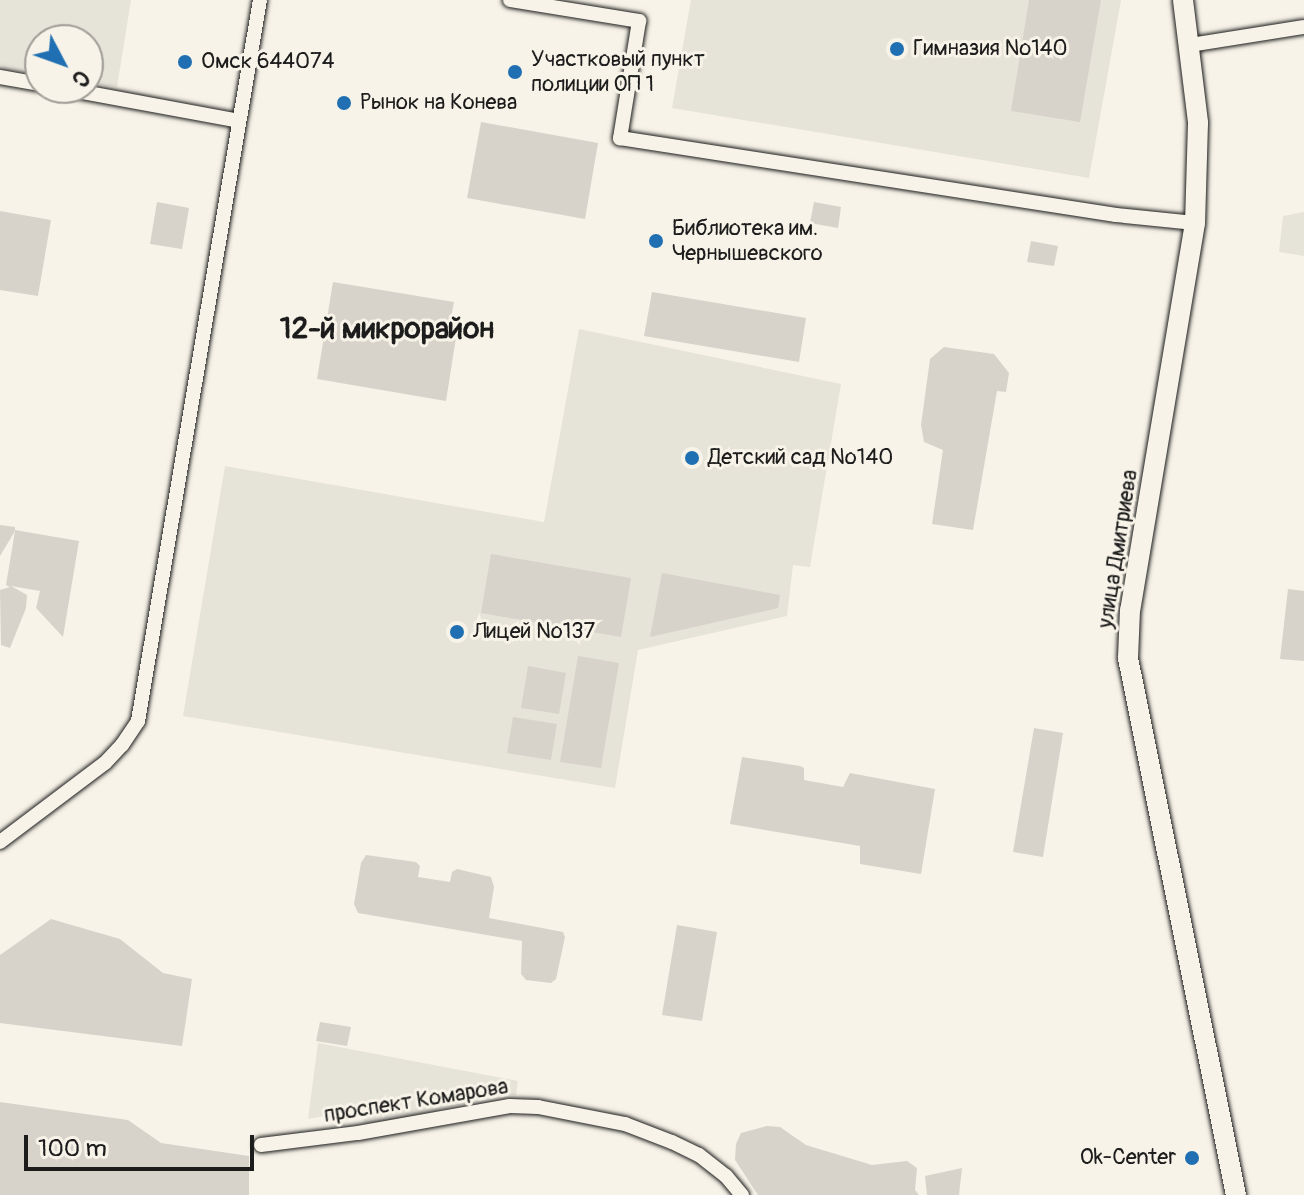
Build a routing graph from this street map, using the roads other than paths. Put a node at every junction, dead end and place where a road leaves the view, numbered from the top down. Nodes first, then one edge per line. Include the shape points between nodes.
1 (260, 0) edge
2 (510, 0) edge
3 (1183, 0) edge
4 (1304, 27) edge
5 (1190, 45) junction
6 (0, 77) edge
7 (24, 81) edge
8 (104, 96) edge
9 (239, 121) junction
10 (1195, 223) junction
11 (0, 842) edge
12 (261, 1145) dead end
13 (742, 1195) edge
14 (1236, 1195) edge

1 - 9 street
2 - 10 street via 639,21 620,138
3 - 5 main road, улица Дмитриева
4 - 5 street
5 - 10 main road, улица Дмитриева via 1200,160
6 - 7 street
8 - 9 street
9 - 11 street via 138,721 105,763
10 - 14 main road, улица Дмитриева via 1130,610 1128,658
12 - 13 street, проспект Комарова via 510,1106 556,1109 625,1124 699,1155

